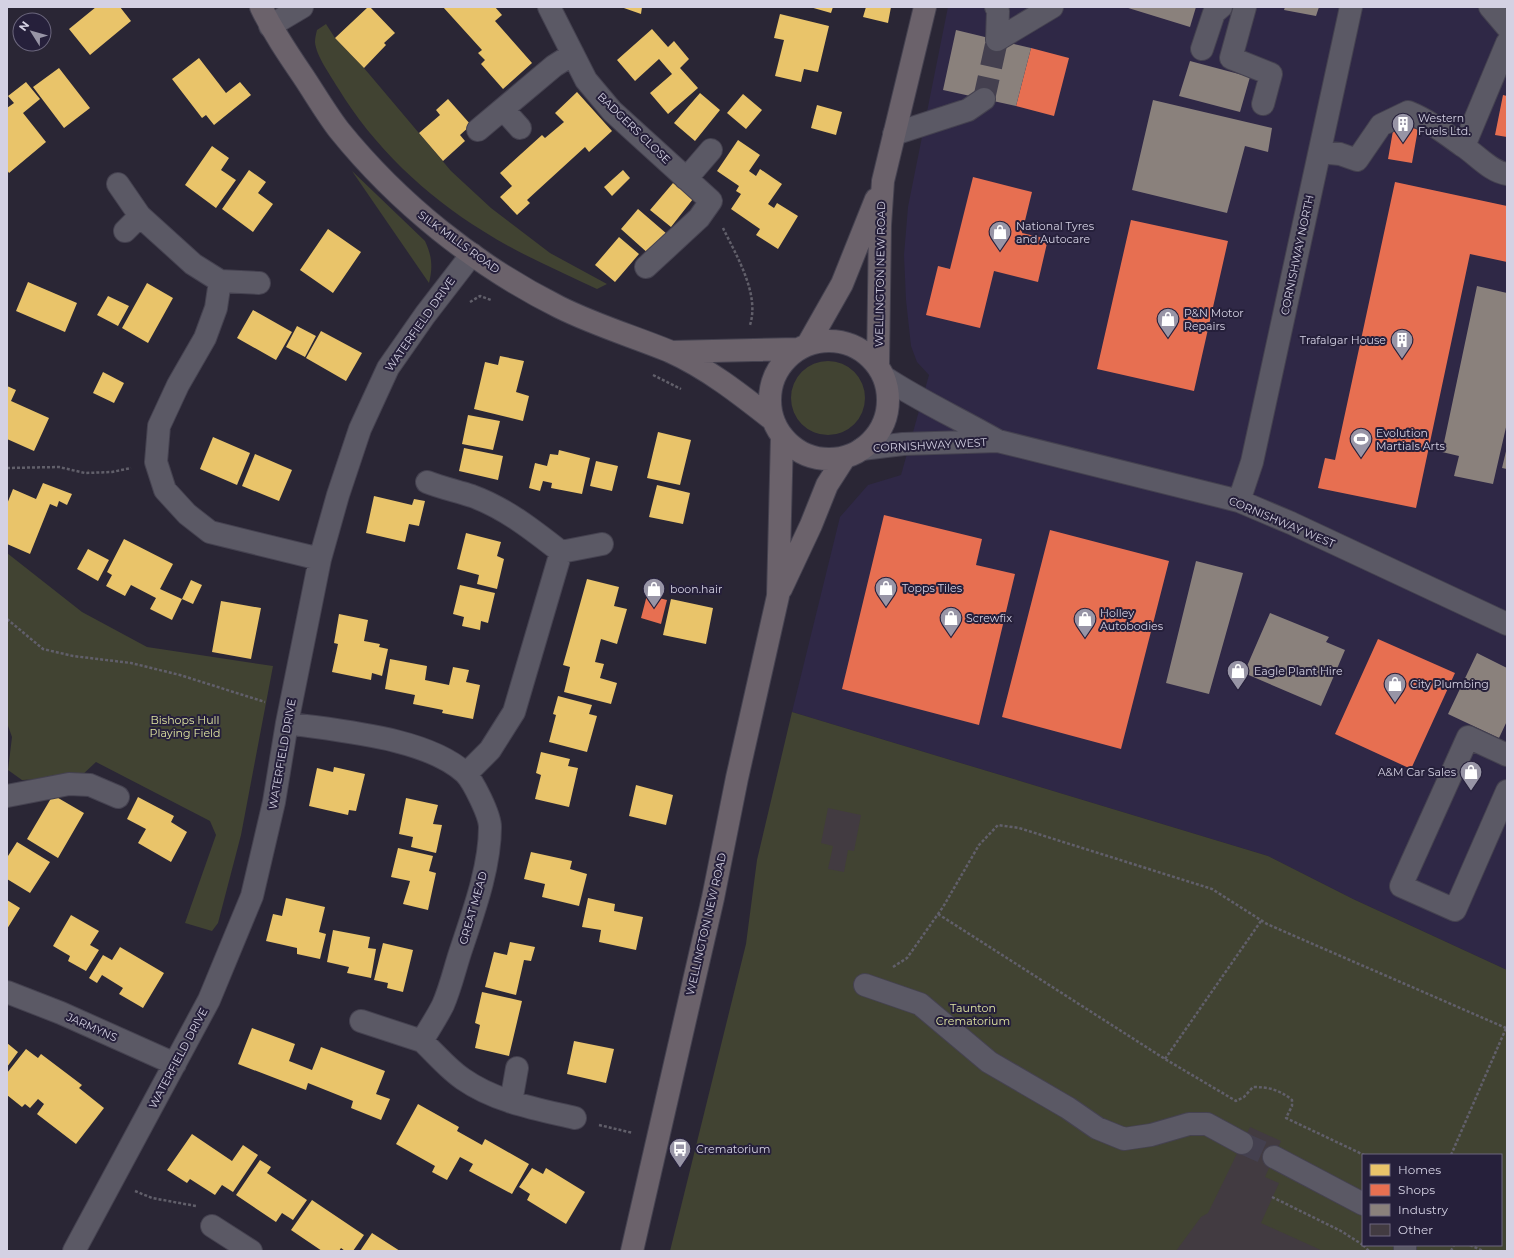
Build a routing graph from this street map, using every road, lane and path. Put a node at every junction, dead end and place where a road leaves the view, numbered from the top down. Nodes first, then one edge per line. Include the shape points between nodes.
1 (302, 7) edge
2 (925, 7) edge
3 (996, 7) edge
4 (1052, 7) edge
5 (1221, 7) edge
6 (1245, 7) edge
7 (1351, 7) edge
8 (1490, 7) edge
9 (554, 9) edge
10 (266, 16) edge
11 (1507, 27) edge
12 (1507, 43) edge
13 (1202, 49) dead end
14 (573, 54) junction
15 (984, 99) tunnel mouth
16 (1263, 104) dead end
17 (503, 109) junction
18 (520, 128) dead end
19 (478, 130) dead end
20 (894, 134) junction
21 (1464, 146) junction
22 (711, 150) dead end
23 (1320, 152) junction
24 (1507, 174) edge
25 (686, 179) junction
26 (883, 181) junction
27 (118, 184) dead end
28 (710, 201) junction
29 (472, 254) junction
30 (646, 267) dead end
31 (220, 281) junction
32 (259, 283) dead end
33 (494, 301) dead end
34 (468, 303) dead end
35 (803, 346) junction
36 (742, 350) junction
37 (670, 352) junction
38 (881, 372) junction
39 (651, 374) dead end
40 (683, 390) dead end
41 (777, 428) junction
42 (998, 442) junction
43 (854, 453) junction
44 (156, 462) junction
45 (7, 468) edge
46 (427, 482) dead end
47 (1238, 501) junction
48 (602, 544) dead end
49 (561, 552) junction
50 (320, 559) junction
51 (778, 596) junction
52 (7, 619) edge
53 (1507, 624) edge
54 (288, 716) junction
55 (1507, 755) edge
56 (466, 774) junction
57 (1507, 791) edge
58 (7, 796) edge
59 (118, 798) dead end
60 (938, 914) junction
61 (1261, 920) junction
62 (865, 985) joint
63 (7, 992) edge
64 (361, 1021) dead end
65 (1506, 1027) edge
66 (422, 1041) junction
67 (1165, 1059) junction
68 (175, 1064) junction
69 (518, 1068) dead end
70 (511, 1102) junction
71 (575, 1118) joint
72 (657, 1137) junction
73 (1242, 1142) tunnel mouth
74 (1362, 1154) edge
75 (1451, 1154) edge
76 (1274, 1157) tunnel mouth
77 (112, 1178) junction
78 (1272, 1197) dead end
79 (1362, 1203) edge
80 (212, 1226) joint
81 (1362, 1244) edge
82 (1472, 1246) edge
83 (247, 1250) edge
84 (74, 1251) edge
85 (632, 1251) edge
86 (1483, 1251) edge

1 - 10 street
2 - 20 main road, WELLINGTON NEW ROAD
3 - 4 street via 997,40
5 - 13 street via 1214,13
6 - 16 street via 1231,58 1271,74
7 - 23 street, CORNISHWAY NORTH
8 - 11 street
9 - 14 street, BADGERS CLOSE
10 - 29 main road, SILK MILLS ROAD via 338,129 384,182 426,221
12 - 21 street
14 - 17 street via 554,66
14 - 25 street, BADGERS CLOSE via 586,80 612,111
15 - 20 street via 968,110
17 - 18 street
17 - 19 street
20 - 26 main road, WELLINGTON NEW ROAD
21 - 23 street via 1423,118 1408,112 1381,125 1357,160 1340,154
21 - 24 street via 1499,173
22 - 25 street
23 - 47 street, CORNISHWAY NORTH via 1252,462
25 - 28 street, BADGERS CLOSE
26 - 35 main road, WELLINGTON NEW ROAD via 842,284
26 - 38 main road, WELLINGTON NEW ROAD via 880,232
27 - 31 street via 133,224
28 - 30 street via 699,218
28 - 36 path via 747,280 753,314
29 - 37 main road, SILK MILLS ROAD via 558,306 597,325
29 - 50 street, WATERFIELD DRIVE via 442,291 388,368 360,429
31 - 32 street
31 - 44 street via 216,308 205,338 178,385 159,426
33 - 34 path via 480,296
35 - 36 main road, SILK MILLS ROAD
35 - 38 main road via 827,340 847,343 864,352
35 - 41 main road via 783,362 773,380 769,400
36 - 37 main road, SILK MILLS ROAD
37 - 41 main road, SILK MILLS ROAD via 729,385
38 - 42 street, CORNISHWAY WEST via 910,394
38 - 43 main road via 888,397 886,417 877,435
39 - 40 path
41 - 43 main road via 791,446 803,454 831,460
41 - 51 main road, WELLINGTON NEW ROAD
42 - 43 street, CORNISHWAY WEST via 903,444
42 - 47 street, CORNISHWAY WEST
43 - 51 main road, WELLINGTON NEW ROAD via 827,485
44 - 45 path via 112,472 92,473 59,467
44 - 50 street via 165,490 187,514 210,532
46 - 49 street via 471,496 502,510 524,523
47 - 53 street, CORNISHWAY WEST via 1291,523
48 - 49 street
49 - 56 street via 514,712 490,750
50 - 54 street, WATERFIELD DRIVE
51 - 72 main road, WELLINGTON NEW ROAD via 713,898
52 - 54 path via 43,649 73,656 132,663 173,673
54 - 56 street, GREAT MEAD via 377,736 428,752
54 - 68 street, WATERFIELD DRIVE via 274,802 252,896 209,1000
55 - 57 street via 1468,737 1401,886 1455,910
56 - 66 street, GREAT MEAD via 480,797 490,825 487,857 444,1004
58 - 59 street via 69,784 90,785
60 - 61 path via 979,845 998,825 1026,831 1212,889
60 - 62 path via 907,958
60 - 67 path
61 - 65 path
61 - 67 path
62 - 73 street via 920,1004 989,1062 1097,1128 1124,1139 1151,1135 1189,1124 1207,1124
63 - 68 street, JARMYNS
64 - 66 street
65 - 75 path
66 - 70 street via 462,1079
67 - 74 path via 1236,1101 1244,1098 1253,1087 1281,1091 1292,1100 1286,1118
68 - 77 street, WATERFIELD DRIVE
69 - 70 street
70 - 71 street
71 - 72 path via 608,1128
72 - 85 main road, WELLINGTON NEW ROAD
76 - 79 street
77 - 80 path via 152,1198 201,1208
77 - 84 street, WATERFIELD DRIVE
78 - 81 path via 1342,1231
80 - 83 street
82 - 86 path

